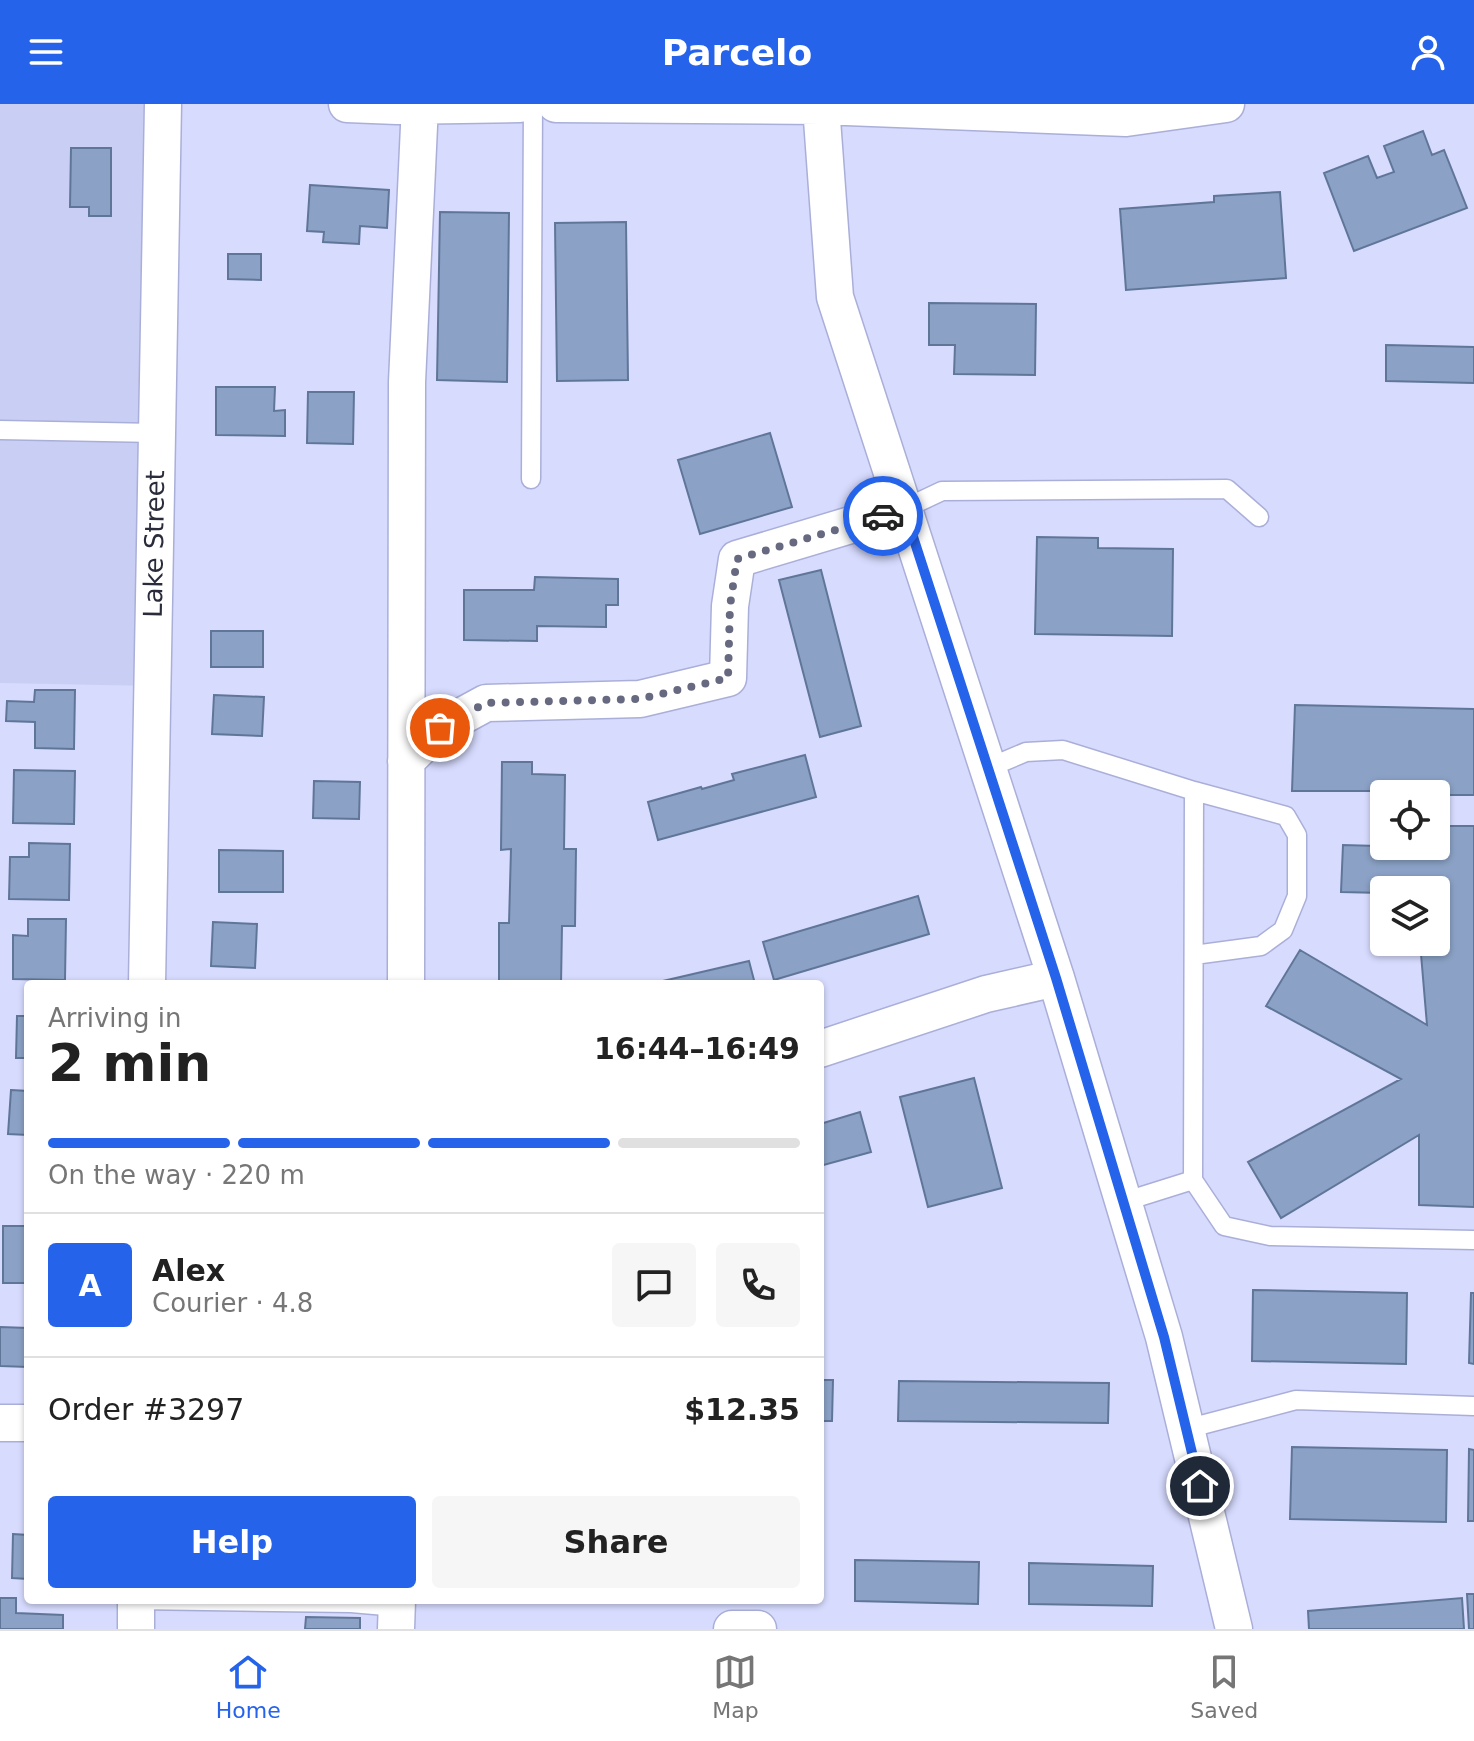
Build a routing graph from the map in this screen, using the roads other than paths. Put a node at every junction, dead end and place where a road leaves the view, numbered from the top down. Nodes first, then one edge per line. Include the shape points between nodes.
1 (163, 104) edge
2 (347, 104) edge
3 (520, 104) edge
4 (533, 104) edge
5 (556, 104) edge
6 (1226, 104) edge
7 (420, 105) edge
8 (821, 106) edge
9 (0, 430) edge
10 (156, 433) junction
11 (531, 479) dead end
12 (904, 509) junction
13 (1259, 517) dead end
14 (406, 761) junction
15 (988, 768) junction
16 (1194, 791) junction
17 (1194, 955) junction
18 (1056, 978) junction
19 (147, 980) edge
20 (406, 980) edge
21 (824, 1048) edge
22 (1193, 1180) junction
23 (1123, 1202) junction
24 (1474, 1240) edge
25 (1474, 1406) edge
26 (0, 1423) edge
27 (24, 1423) edge
28 (1186, 1429) junction
29 (136, 1604) edge
30 (356, 1604) edge
31 (397, 1612) edge
32 (136, 1629) edge
33 (732, 1629) edge
34 (758, 1629) edge
35 (1234, 1629) edge

1 - 10 street, Lake Street
2 - 7 street
3 - 7 street
4 - 11 lane
5 - 8 street
6 - 8 street via 1126,118
7 - 14 street via 407,382
8 - 12 street via 835,297
9 - 10 lane
10 - 19 street, Lake Street
12 - 13 lane via 942,491 1227,489
12 - 14 street via 737,559 728,678 640,699 486,703 440,728
12 - 15 street
14 - 20 street
15 - 16 lane via 1026,752 1063,750
15 - 18 street
16 - 17 lane
16 - 17 lane via 1286,816 1297,835 1297,896 1283,930 1261,946
17 - 22 lane
18 - 21 street via 986,994
18 - 23 street
22 - 23 lane
22 - 24 lane via 1224,1226 1270,1236
23 - 28 street
25 - 28 lane via 1296,1400
26 - 27 street
28 - 35 street
29 - 32 street
30 - 31 lane
33 - 34 street

